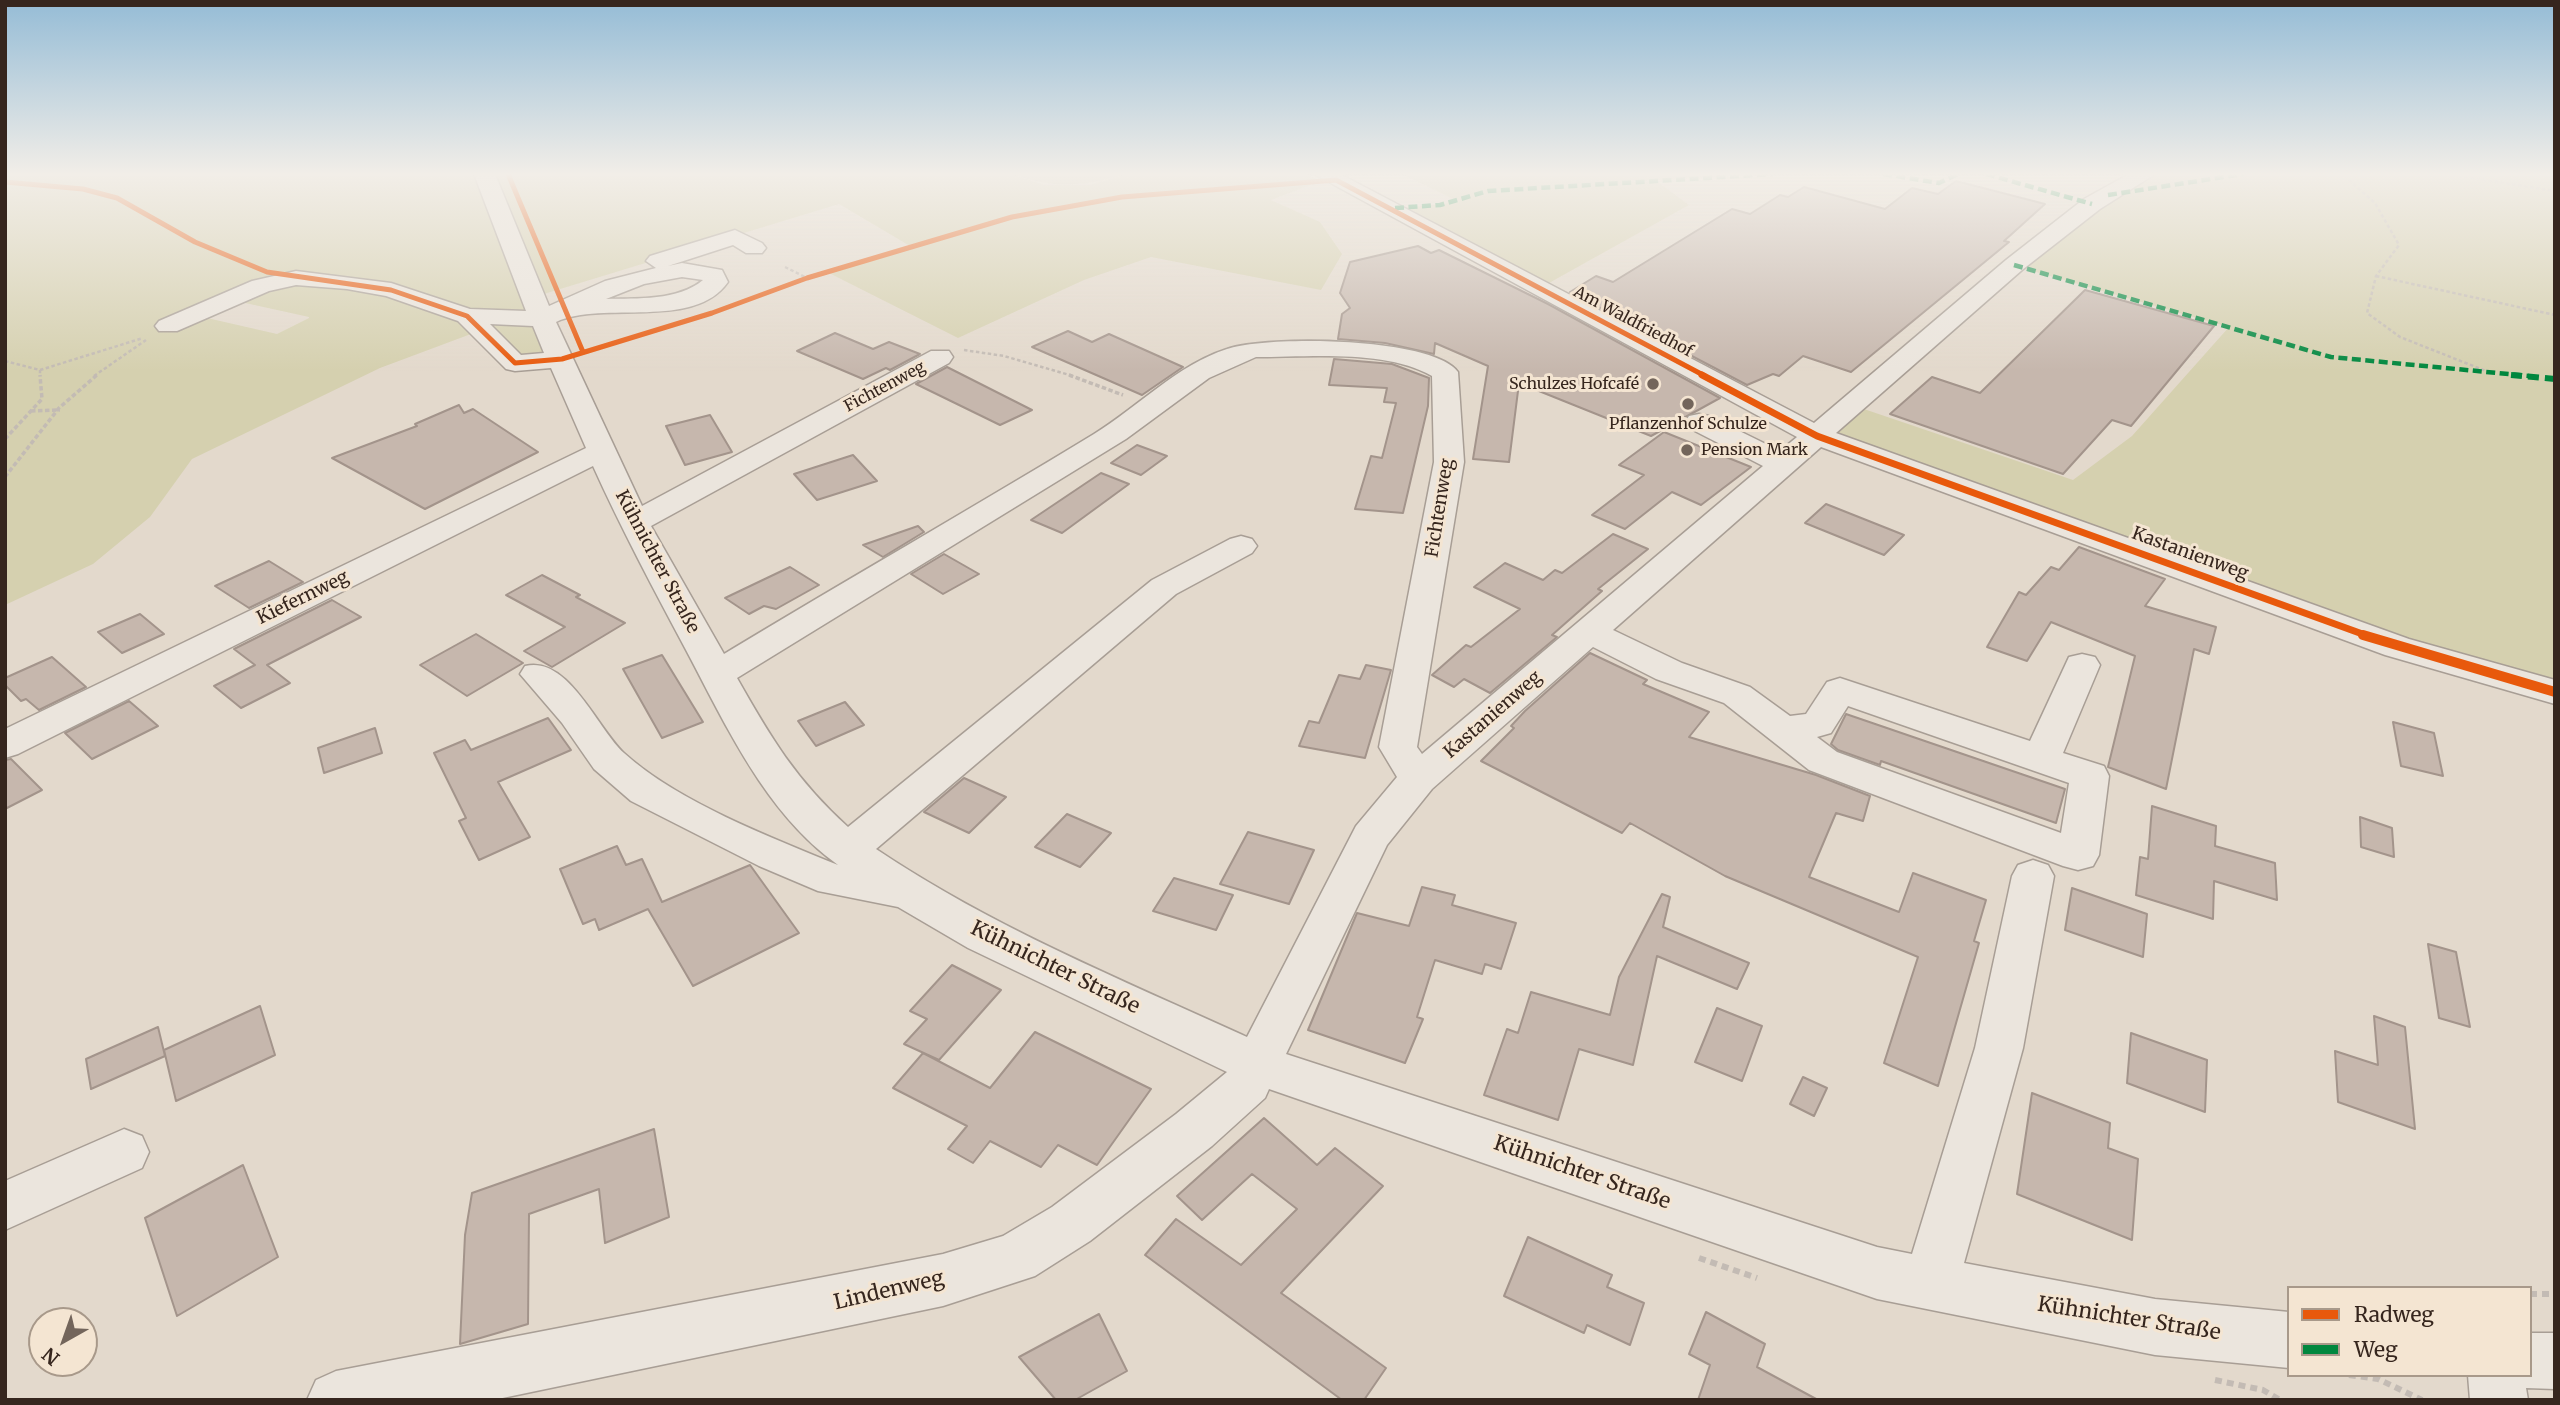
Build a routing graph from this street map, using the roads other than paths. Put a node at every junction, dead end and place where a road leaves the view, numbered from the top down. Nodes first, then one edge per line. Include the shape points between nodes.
1 (514, 240) edge
2 (728, 240) edge
3 (739, 240) edge
4 (1447, 240) edge
5 (2047, 240) edge
6 (754, 248) dead end
7 (546, 309) junction
8 (467, 316) junction
9 (169, 326) dead end
10 (940, 358) road end
11 (562, 359) junction
12 (1699, 422) dead end
13 (1817, 436) junction
14 (601, 452) junction
15 (1784, 465) junction
16 (634, 523) junction
17 (1241, 546) dead end
18 (1589, 632) junction
19 (2082, 665) dead end
20 (538, 674) dead end
21 (717, 674) junction
22 (2555, 692) edge
23 (1784, 730) junction
24 (5, 745) edge
25 (2041, 759) junction
26 (1418, 779) junction
27 (847, 850) junction
28 (2033, 876) dead end
29 (911, 894) junction
30 (1259, 1065) junction
31 (124, 1152) dead end
32 (5, 1206) edge
33 (1934, 1286) junction
34 (2287, 1340) edge
35 (2532, 1362) edge
36 (2555, 1362) edge
37 (2496, 1377) edge
38 (453, 1389) edge
39 (336, 1400) edge
40 (2499, 1400) edge

1 - 7 street, Kühnichter Straße
2 - 7 street
3 - 6 street
4 - 13 street, Am Waldfriedhof
5 - 13 street, Kastanienweg
7 - 7 street via 680,300 710,290 716,282 714,275 699,271 664,272
7 - 8 street
7 - 11 street, Kühnichter Straße
8 - 9 street via 391,290 296,278 261,286
8 - 11 street via 515,363
10 - 16 street, Fichtenweg
11 - 14 street, Kühnichter Straße
12 - 15 street
13 - 15 street, Kastanienweg
13 - 22 street, Kastanienweg via 2397,647
14 - 16 street, Kühnichter Straße
14 - 24 street, Kiefernweg
15 - 18 street, Kastanienweg
16 - 21 street, Kühnichter Straße
17 - 27 street via 1164,587
18 - 23 street via 1669,671 1737,695
18 - 26 street, Kastanienweg
19 - 25 street
20 - 29 street, Kühnichter Straße via 608,760 645,791 833,880
21 - 26 street, Fichtenweg via 1118,431 1237,353 1255,349 1391,354 1429,362 1446,372 1449,462 1398,747
21 - 27 street, Kühnichter Straße via 763,758 806,812
23 - 25 street via 1818,724 1840,690
23 - 25 street via 1823,761 2078,855 2090,776
26 - 30 street, Kastanienweg via 1370,837
27 - 29 street, Kühnichter Straße
28 - 33 street via 1999,1048 1939,1249
29 - 30 street, Kühnichter Straße via 983,936
30 - 33 street, Kühnichter Straße via 1877,1273
30 - 38 street, Lindenweg via 1234,1097 1194,1130 1071,1224 1016,1258 943,1280
31 - 32 street
33 - 34 street, Kühnichter Straße via 2155,1327
35 - 36 street
37 - 40 street
38 - 39 street, Lindenweg

